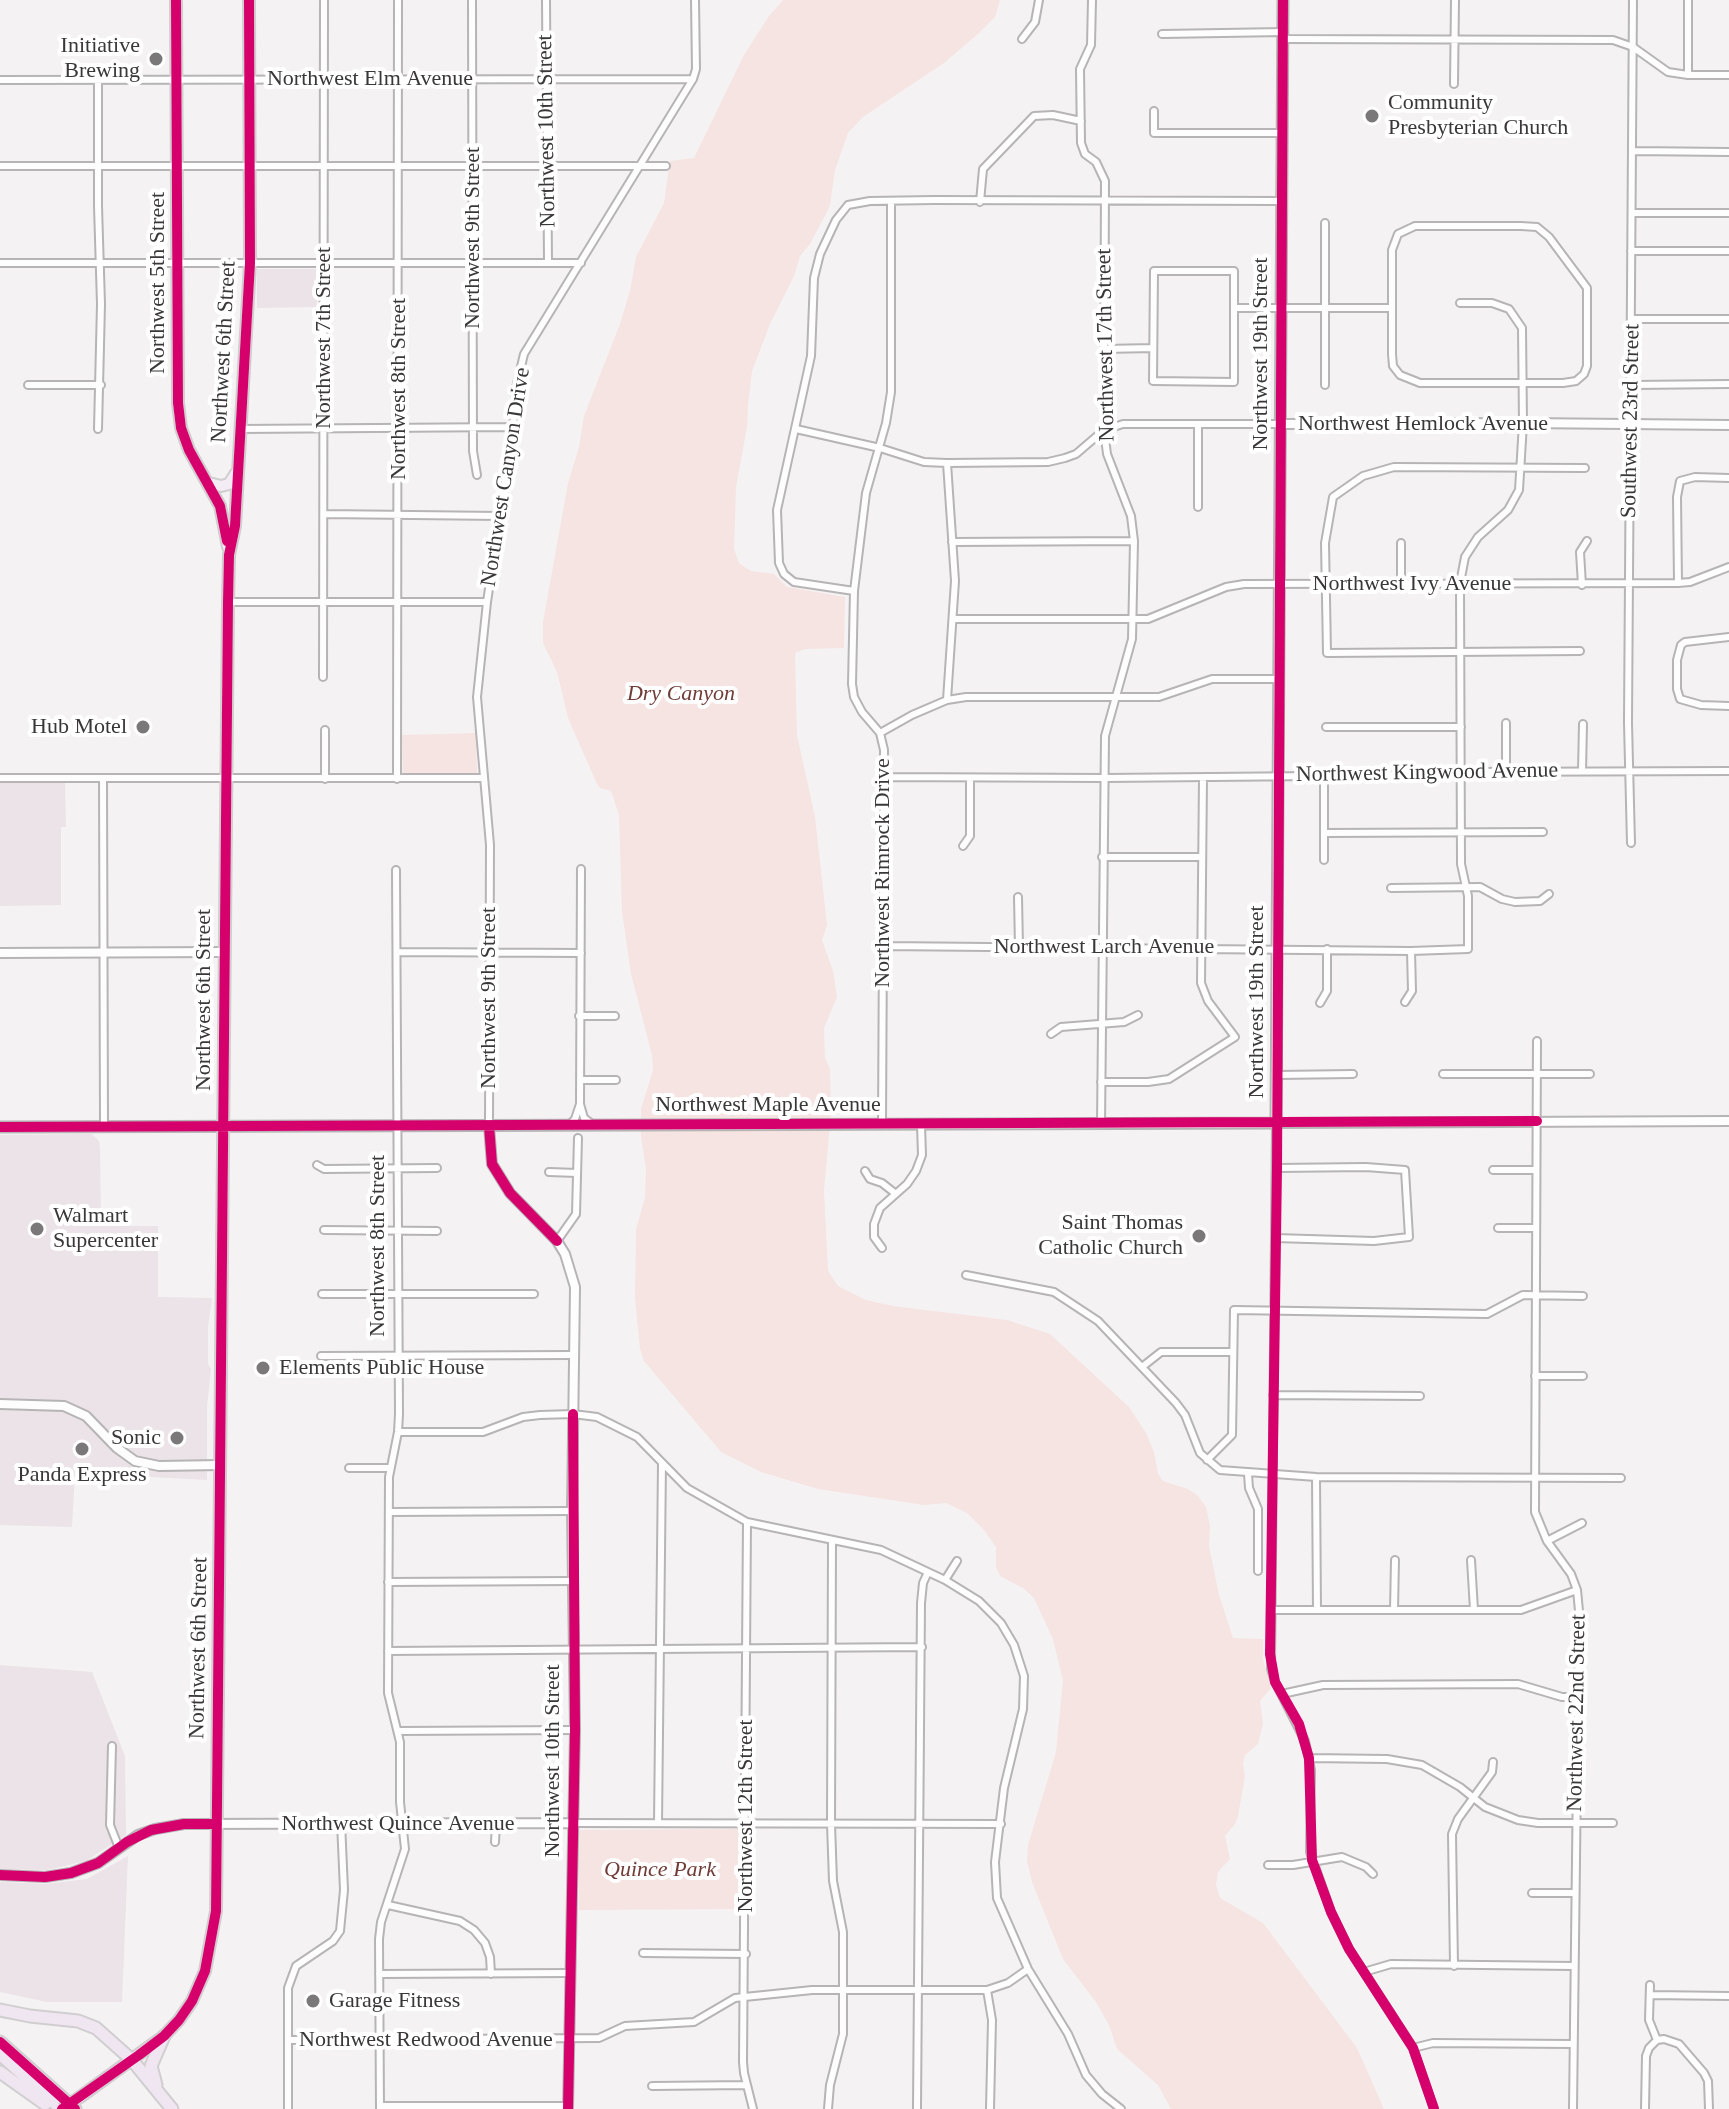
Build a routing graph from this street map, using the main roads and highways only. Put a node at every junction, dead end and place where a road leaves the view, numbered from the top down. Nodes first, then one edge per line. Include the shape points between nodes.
1 (176, 0) edge
2 (249, 0) edge
3 (1283, 0) edge
4 (239, 469) junction
5 (209, 483) junction
6 (229, 555) junction
7 (1276, 1123) joint
8 (0, 1127) edge
9 (223, 1127) junction
10 (0, 2010) edge
11 (164, 2036) junction
12 (0, 2042) edge
13 (0, 2054) edge
14 (132, 2060) junction
15 (0, 2072) edge
16 (158, 2089) junction
17 (52, 2109) edge
18 (61, 2109) edge
19 (75, 2109) edge
20 (172, 2109) edge

1 - 5 main road, Northwest 5th Street via 178,403 189,450
2 - 4 main road, Northwest 6th Street via 250,263
3 - 7 main road, Northwest 19th Street
4 - 5 main road via 229,484
4 - 6 main road, Northwest 6th Street
5 - 6 main road, Northwest 5th Street via 220,506
6 - 9 main road, Northwest 6th Street
7 - 9 main road, Northwest Maple Avenue
8 - 9 main road, Northwest Maple Avenue
9 - 11 main road, Northwest 6th Street via 216,1911 205,1971 192,2001
10 - 14 highway via 78,2021 96,2028
11 - 14 main road, Northwest 6th Street
11 - 16 highway via 151,2066
12 - 19 highway
13 - 18 highway
14 - 16 highway
14 - 18 main road, Northwest 6th Street, bridge
15 - 17 highway
16 - 20 highway

